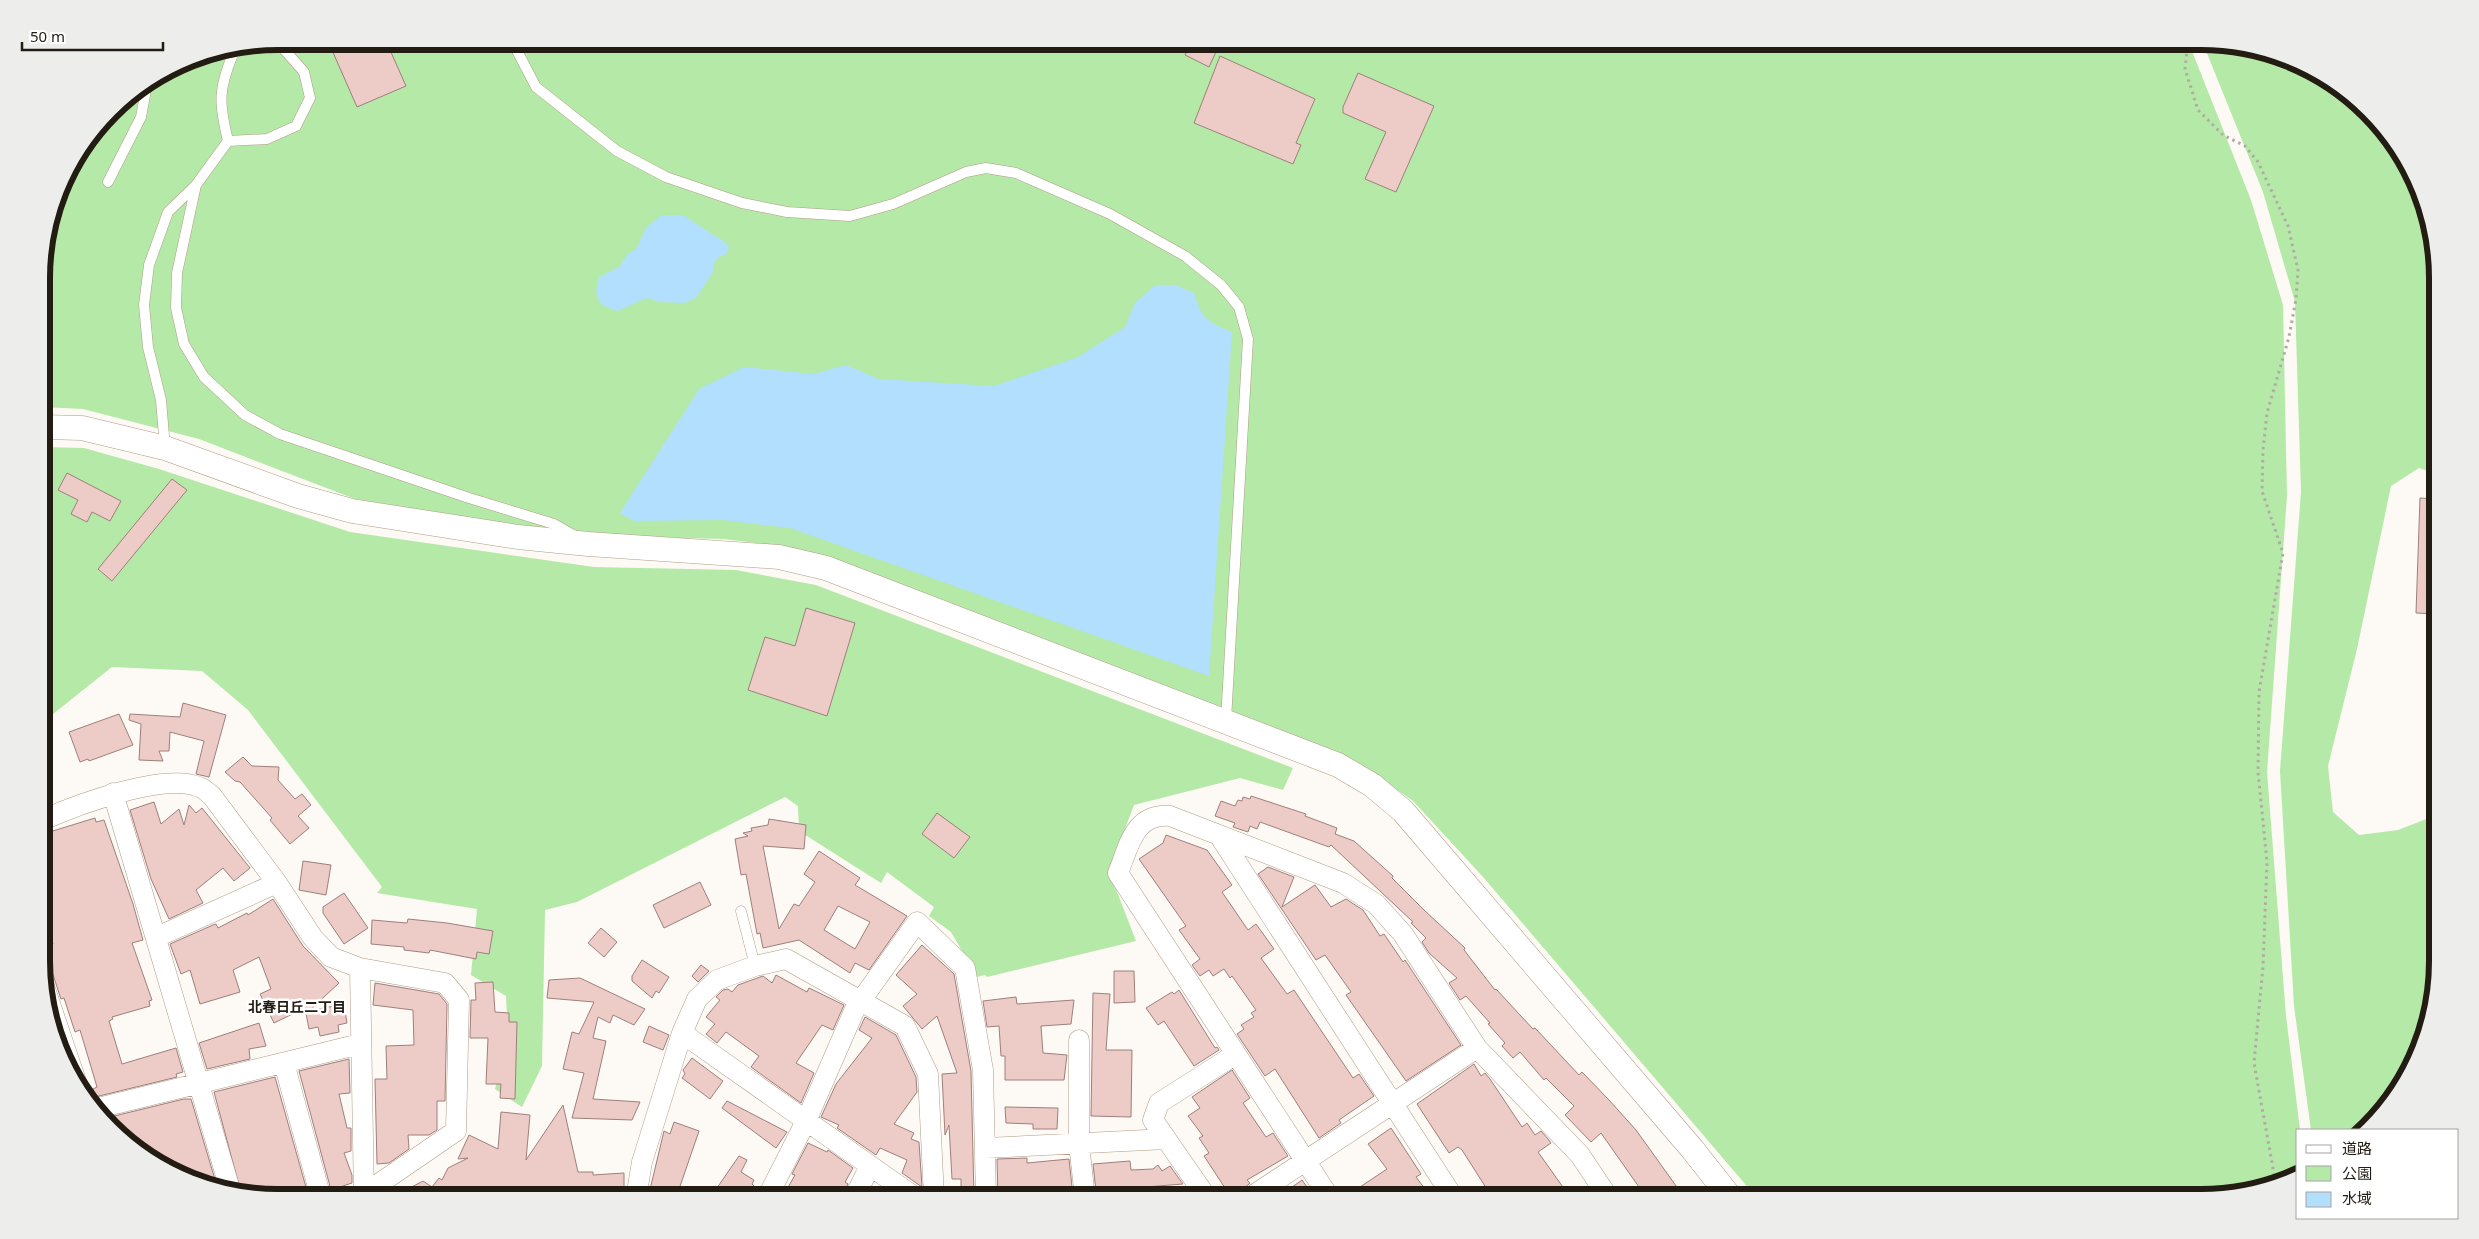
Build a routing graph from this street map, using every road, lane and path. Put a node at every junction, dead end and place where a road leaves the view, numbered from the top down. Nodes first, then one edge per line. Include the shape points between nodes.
1 (285, 50) edge
2 (517, 50) edge
3 (2187, 50) edge
4 (232, 54) edge
5 (146, 92) edge
6 (228, 140) junction
7 (108, 182) dead end
8 (196, 185) junction
9 (50, 427) edge
10 (165, 448) junction
11 (588, 544) junction
12 (1226, 720) junction
13 (113, 793) junction
14 (50, 817) edge
15 (1219, 835) junction
16 (277, 883) junction
17 (741, 911) dead end
18 (157, 938) junction
19 (755, 966) junction
20 (360, 968) junction
21 (863, 1000) junction
22 (682, 1033) junction
23 (1079, 1040) dead end
24 (360, 1044) junction
25 (1476, 1048) junction
26 (1236, 1054) junction
27 (284, 1063) junction
28 (198, 1084) junction
29 (1391, 1103) junction
30 (103, 1107) edge
31 (806, 1119) junction
32 (1166, 1139) junction
33 (1079, 1144) junction
34 (986, 1148) junction
35 (1305, 1161) junction
36 (870, 1166) junction
37 (2275, 1177) edge
38 (228, 1184) edge
39 (319, 1189) edge
40 (359, 1189) edge
41 (369, 1189) edge
42 (638, 1189) edge
43 (771, 1189) edge
44 (858, 1189) edge
45 (903, 1189) edge
46 (934, 1189) edge
47 (986, 1189) edge
48 (1084, 1189) edge
49 (1201, 1189) edge
50 (1263, 1189) edge
51 (1323, 1189) edge
52 (1447, 1189) edge
53 (1603, 1189) edge
54 (1724, 1189) edge

1 - 6 lane via 304,72 310,98 296,126 267,139
2 - 12 lane via 536,88 617,151 674,180 742,203 787,212 850,216 893,204 966,172 986,168 1016,173 1110,214 1185,256 1221,285 1239,307 1248,339
3 - 37 path via 2185,70 2198,110 2223,135 2245,146 2258,162 2288,226 2298,270 2289,337 2267,413 2263,450 2262,491 2283,553 2259,692 2258,772 2267,862 2263,966 2254,1064
4 - 6 lane via 222,82 222,113
5 - 7 lane via 141,117
6 - 8 lane
8 - 10 lane via 168,212 149,265 144,304 148,347 161,400
8 - 11 lane via 177,273 176,308 184,344 204,377 245,415 280,434 554,524
9 - 10 street via 82,428
10 - 11 street via 298,496 352,511 518,537
11 - 12 street via 780,557 826,568
12 - 54 street via 1338,765 1372,785 1398,806
13 - 14 street
13 - 16 street via 175,783 199,787 212,796
13 - 18 street
15 - 25 street via 1343,883 1376,904 1403,934
15 - 26 street via 1170,816 1158,815 1146,820 1135,831 1118,873
15 - 29 street
16 - 18 street
16 - 20 street via 313,938 331,957
17 - 19 lane
18 - 28 street
19 - 21 street via 786,959
19 - 22 street via 717,980 697,999
20 - 24 street
20 - 41 street via 445,983 459,1000 456,1131
21 - 31 street via 855,1010
21 - 34 street via 917,922 965,968 983,1070
21 - 46 street via 905,1026 928,1074
22 - 31 street
22 - 42 street via 642,1162
23 - 33 street
24 - 27 street
24 - 40 street
25 - 29 street
25 - 53 street via 1580,1154
26 - 32 street via 1159,1104 1153,1120
26 - 35 street
27 - 28 street
27 - 39 street
28 - 30 street
28 - 38 street
29 - 35 street
29 - 52 street
31 - 36 street
31 - 43 street
32 - 33 street
32 - 49 street
33 - 34 street
33 - 48 street
34 - 47 street
35 - 50 street
35 - 51 street
36 - 44 street
36 - 45 street

